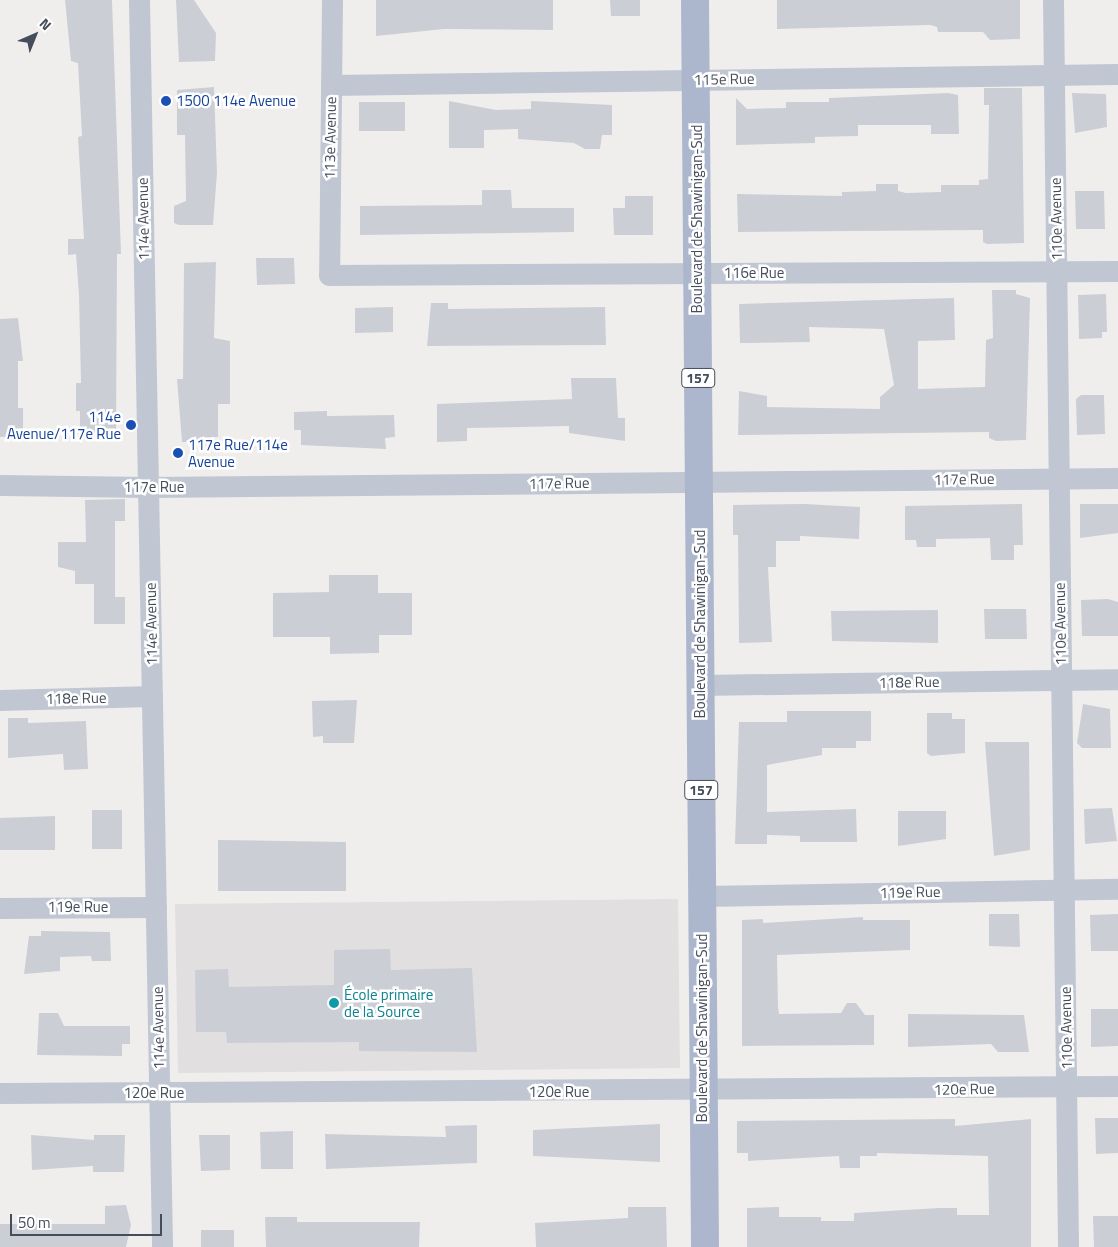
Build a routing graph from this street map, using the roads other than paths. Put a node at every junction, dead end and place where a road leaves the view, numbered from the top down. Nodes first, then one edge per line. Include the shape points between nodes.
1 (139, 0) edge
2 (332, 0) edge
3 (695, 0) edge
4 (1053, 0) edge
5 (1055, 74) junction
6 (1118, 74) edge
7 (696, 80) junction
8 (331, 85) junction
9 (1118, 271) edge
10 (1056, 272) junction
11 (697, 273) junction
12 (329, 275) joint
13 (1118, 478) edge
14 (1059, 479) junction
15 (699, 482) junction
16 (0, 485) edge
17 (148, 487) junction
18 (1061, 680) junction
19 (1118, 680) edge
20 (700, 685) junction
21 (152, 696) junction
22 (0, 700) edge
23 (1118, 889) edge
24 (1063, 890) junction
25 (702, 896) junction
26 (156, 907) junction
27 (0, 908) edge
28 (1118, 1086) edge
29 (1067, 1087) junction
30 (702, 1092) junction
31 (0, 1093) edge
32 (160, 1093) junction
33 (162, 1247) edge
34 (705, 1247) edge
35 (1068, 1247) edge

1 - 17 street, 114e Avenue
2 - 8 street, 113e Avenue
3 - 7 main road, Boulevard de Shawinigan-Sud / 157
4 - 5 street, 110e Avenue
5 - 6 street, 115e Rue
5 - 7 street, 115e Rue
5 - 10 street, 110e Avenue
7 - 8 street, 115e Rue
7 - 11 main road, Boulevard de Shawinigan-Sud / 157
8 - 12 street, 113e Avenue
9 - 10 street, 116e Rue
10 - 11 street, 116e Rue
10 - 14 street, 110e Avenue
11 - 12 street, 116e Rue
11 - 15 main road, Boulevard de Shawinigan-Sud / 157
13 - 14 street, 117e Rue
14 - 15 street, 117e Rue
14 - 18 street, 110e Avenue
15 - 17 street, 117e Rue
15 - 20 main road, Boulevard de Shawinigan-Sud / 157
16 - 17 street, 117e Rue
17 - 21 street, 114e Avenue
18 - 19 street, 118e Rue
18 - 20 street, 118e Rue
18 - 24 street, 110e Avenue
20 - 25 main road, Boulevard de Shawinigan-Sud / 157
21 - 22 street, 118e Rue
21 - 26 street, 114e Avenue
23 - 24 street, 119e Rue
24 - 25 street, 119e Rue
24 - 29 street, 110e Avenue
25 - 30 main road, Boulevard de Shawinigan-Sud / 157
26 - 27 street, 119e Rue
26 - 32 street, 114e Avenue
28 - 29 street, 120e Rue
29 - 30 street, 120e Rue
29 - 35 street, 110e Avenue
30 - 32 street, 120e Rue
30 - 34 main road, Boulevard de Shawinigan-Sud / 157
31 - 32 street, 120e Rue
32 - 33 street, 114e Avenue

